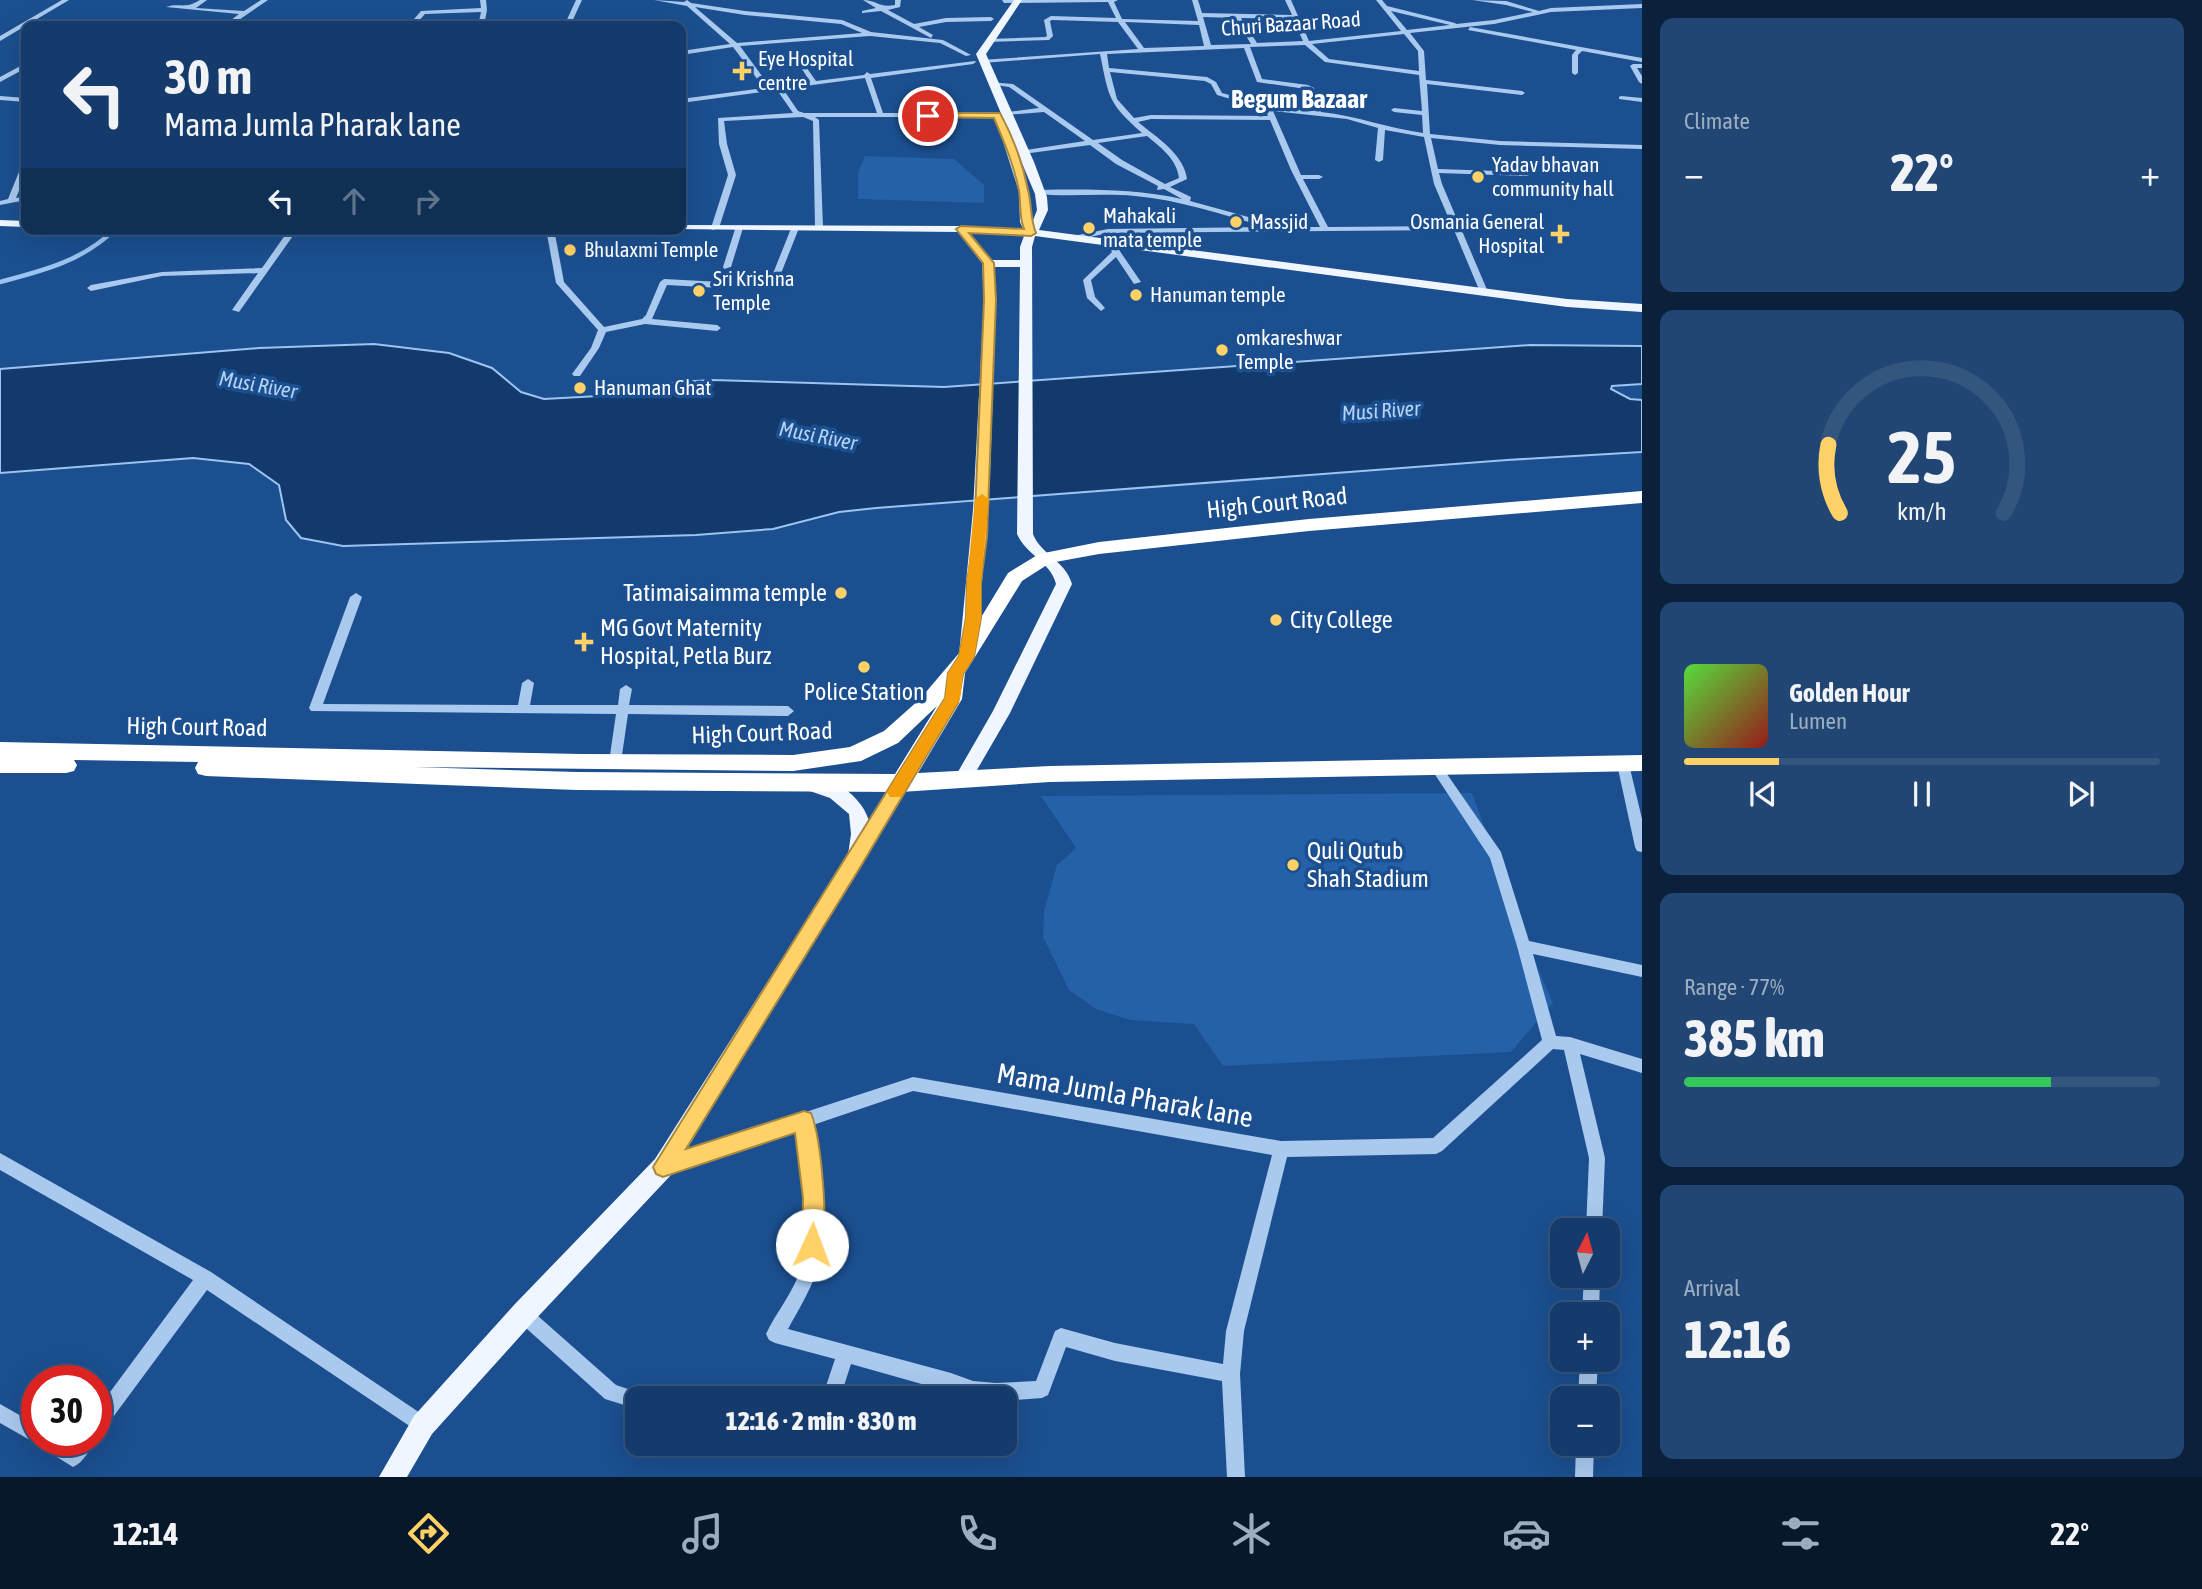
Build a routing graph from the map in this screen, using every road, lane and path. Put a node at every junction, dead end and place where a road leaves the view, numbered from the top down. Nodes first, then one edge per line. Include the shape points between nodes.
1 (66, 0) edge
2 (178, 0) edge
3 (204, 0) edge
4 (265, 0) edge
5 (483, 0) edge
6 (579, 0) edge
7 (657, 0) edge
8 (866, 0) edge
9 (898, 0) edge
10 (1004, 0) edge
11 (1017, 0) edge
12 (1110, 0) edge
13 (1115, 0) edge
14 (1195, 0) edge
15 (1288, 0) edge
16 (1475, 0) edge
17 (1487, 0) edge
18 (1544, 0) edge
19 (687, 2) edge
20 (1381, 3) edge
21 (1642, 6) edge
22 (190, 9) junction
23 (882, 9) junction
24 (485, 10) junction
25 (1551, 10) junction
26 (864, 12) dead end
27 (1540, 12) junction
28 (244, 13) junction
29 (1199, 15) junction
30 (1237, 16) junction
31 (1294, 17) junction
32 (991, 19) junction
33 (1120, 20) junction
34 (30, 21) edge
35 (233, 21) edge
36 (415, 21) edge
37 (482, 21) edge
38 (569, 21) edge
39 (1201, 23) junction
40 (21, 26) edge
41 (912, 26) junction
42 (1459, 26) junction
43 (15, 30) junction
44 (21, 31) edge
45 (0, 32) edge
46 (1404, 33) junction
47 (870, 34) junction
48 (0, 39) edge
49 (989, 40) junction
50 (941, 41) junction
51 (1307, 43) junction
52 (734, 45) junction
53 (1251, 45) junction
54 (1208, 47) junction
55 (1581, 48) junction
56 (1142, 50) junction
57 (686, 52) edge
58 (1103, 52) junction
59 (975, 59) junction
60 (799, 60) dead end
61 (1642, 60) edge
62 (1642, 66) edge
63 (21, 68) edge
64 (1107, 70) junction
65 (1422, 73) junction
66 (1575, 73) dead end
67 (867, 74) junction
68 (0, 80) edge
69 (813, 81) junction
70 (1423, 82) junction
71 (1642, 82) edge
72 (991, 83) junction
73 (777, 86) junction
74 (767, 88) junction
75 (1522, 93) dead end
76 (1620, 98) dead end
77 (0, 99) edge
78 (21, 100) edge
79 (1642, 100) edge
80 (686, 102) edge
81 (715, 108) junction
82 (1268, 108) junction
83 (1044, 110) junction
84 (1394, 110) dead end
85 (1318, 112) junction
86 (1426, 113) junction
87 (801, 115) junction
88 (1002, 115) junction
89 (881, 116) junction
90 (1273, 118) junction
91 (1132, 121) junction
92 (1382, 126) junction
93 (1147, 134) junction
94 (1427, 135) junction
95 (1093, 144) junction
96 (1642, 147) edge
97 (1026, 152) junction
98 (1379, 160) dead end
99 (1435, 171) junction
100 (1527, 174) dead end
101 (21, 176) edge
102 (1300, 177) junction
103 (1319, 177) dead end
104 (1165, 187) junction
105 (1104, 191) junction
106 (1040, 192) junction
107 (21, 199) edge
108 (11, 201) junction
109 (0, 203) edge
110 (1199, 205) junction
111 (0, 223) edge
112 (21, 224) edge
113 (820, 227) junction
114 (686, 228) edge
115 (715, 228) junction
116 (739, 228) junction
117 (795, 228) junction
118 (1457, 228) junction
119 (961, 229) junction
120 (1325, 229) junction
121 (1285, 230) junction
122 (1031, 233) junction
123 (290, 235) edge
124 (551, 235) edge
125 (1082, 237) junction
126 (1108, 240) junction
127 (1116, 253) junction
128 (988, 263) junction
129 (1026, 264) junction
130 (727, 267) dead end
131 (265, 270) junction
132 (776, 276) dead end
133 (1137, 282) dead end
134 (721, 285) dead end
135 (91, 288) dead end
136 (1484, 292) junction
137 (1101, 308) dead end
138 (1642, 308) edge
139 (236, 310) dead end
140 (645, 321) junction
141 (717, 328) dead end
142 (602, 330) junction
143 (577, 374) dead end
144 (1642, 497) edge
145 (1045, 558) junction
146 (356, 597) dead end
147 (961, 665) junction
148 (528, 683) dead end
149 (626, 689) dead end
150 (523, 709) junction
151 (623, 709) junction
152 (789, 711) dead end
153 (0, 750) edge
154 (615, 762) junction
155 (1633, 764) edge
156 (0, 765) edge
157 (1436, 767) junction
158 (964, 778) junction
159 (804, 783) junction
160 (901, 783) junction
161 (1642, 846) edge
162 (855, 861) junction
163 (1524, 946) junction
164 (1642, 971) edge
165 (1550, 1042) junction
166 (1570, 1044) junction
167 (1642, 1066) edge
168 (804, 1120) junction
169 (1281, 1149) junction
170 (0, 1161) edge
171 (663, 1167) junction
172 (1594, 1218) edge
173 (205, 1278) junction
174 (523, 1314) junction
175 (846, 1353) junction
176 (1231, 1374) junction
177 (835, 1386) edge
178 (625, 1397) edge
179 (112, 1404) edge
180 (0, 1413) edge
181 (21, 1425) edge
182 (423, 1425) junction
183 (1585, 1456) edge
184 (392, 1477) edge
185 (1236, 1477) edge
186 (1584, 1477) edge

1 - 34 street
2 - 22 street via 169,8
3 - 22 street
4 - 28 street
5 - 24 street
6 - 38 street
7 - 19 street
8 - 23 street
9 - 23 street via 898,6
10 - 11 street
10 - 32 main road
11 - 12 street
11 - 49 main road
12 - 13 street
12 - 33 street
14 - 29 street
15 - 31 street
16 - 17 street
17 - 27 street
18 - 25 street
19 - 47 street via 842,22
19 - 52 street
20 - 42 street
20 - 46 street
21 - 25 street, Churi Bazaar Road
22 - 28 street
23 - 26 street
23 - 41 street
24 - 36 street via 423,12
24 - 37 street
25 - 27 street, Churi Bazaar Road
27 - 42 street, Churi Bazaar Road
28 - 35 street
29 - 30 street
29 - 39 street
30 - 31 street
30 - 53 street
31 - 51 street
32 - 41 street
32 - 59 main road
33 - 39 street
33 - 49 street via 1051,18 1047,20 1047,39
33 - 56 street
39 - 54 street
40 - 43 street
41 - 50 street
42 - 46 street, Churi Bazaar Road
42 - 55 street
43 - 44 street
43 - 45 street
43 - 48 street
46 - 51 street, Churi Bazaar Road
46 - 65 street via 1421,51
47 - 50 street
47 - 52 street
49 - 59 main road
50 - 59 street
51 - 53 street, Churi Bazaar Road
51 - 65 street via 1330,62
52 - 57 street
52 - 74 street
53 - 54 street, Churi Bazaar Road
53 - 85 street via 1259,81 1308,87
54 - 56 street, Churi Bazaar Road
55 - 61 street
55 - 66 street via 1575,55
56 - 58 street, Churi Bazaar Road
58 - 59 street, Churi Bazaar Road
58 - 64 street
59 - 67 street, Churi Bazaar Road
59 - 72 main road
59 - 88 main road
60 - 69 street
62 - 71 street via 1633,66
63 - 68 street
64 - 82 street via 1207,79 1219,94
64 - 91 street via 1114,100
65 - 70 street
67 - 69 street, Churi Bazaar Road
67 - 89 street
69 - 73 street, Churi Bazaar Road
70 - 75 street
70 - 86 street
72 - 83 street via 1011,85
72 - 88 main road
73 - 74 street, Churi Bazaar Road
73 - 87 street
74 - 81 street, Churi Bazaar Road
76 - 79 street
77 - 78 street
80 - 81 street, Churi Bazaar Road
81 - 87 street
81 - 115 street via 732,175
82 - 85 street
82 - 90 street
83 - 88 street
83 - 95 street
84 - 86 street
85 - 92 street
86 - 94 street
87 - 89 street
87 - 113 street via 816,120
88 - 89 street
88 - 97 main road
88 - 122 main road
90 - 91 street via 1151,117
90 - 102 street
91 - 93 street
92 - 94 street
92 - 98 street
93 - 95 street
93 - 104 street via 1182,167 1183,179
94 - 96 street via 1500,143
94 - 99 street
95 - 97 street
95 - 104 street
97 - 106 main road
99 - 100 street
99 - 118 street
101 - 108 street
102 - 103 street
102 - 120 street
104 - 105 street
104 - 110 street
105 - 106 street
105 - 110 street
106 - 122 main road via 1040,222
107 - 108 street
108 - 109 street
110 - 121 street
111 - 112 main road
113 - 117 main road
113 - 119 main road
114 - 115 main road
115 - 116 main road
116 - 117 main road
116 - 130 street
117 - 132 street
118 - 120 street
118 - 136 street
119 - 122 main road
119 - 128 main road
120 - 121 street
121 - 125 street via 1108,231
122 - 125 main road
122 - 129 main road
123 - 131 street
124 - 142 street via 559,283
125 - 126 main road
126 - 127 street
126 - 136 main road
127 - 133 street
127 - 137 street via 1087,280 1087,289
128 - 129 main road
128 - 147 main road via 980,537 974,618
129 - 145 main road via 1025,534 1027,543
131 - 135 street via 162,274
131 - 139 street
134 - 140 street via 664,282
136 - 138 main road
140 - 141 street
140 - 142 street
142 - 143 street
144 - 145 highway, High Court Road via 1309,525
145 - 147 highway, High Court Road via 1015,577
145 - 158 main road via 1063,574 1064,584
146 - 150 street via 315,708
147 - 154 highway, High Court Road via 927,705 891,737 853,755 793,763
147 - 160 highway via 952,699
148 - 150 street
149 - 151 street
150 - 151 street
151 - 152 street
151 - 154 street
153 - 154 highway, High Court Road
155 - 157 highway, High Court Road
155 - 161 street
156 - 159 highway, High Court Road
157 - 158 highway, High Court Road
157 - 163 street via 1496,856
158 - 160 highway, High Court Road
159 - 160 highway, High Court Road
159 - 162 main road via 834,790 859,812
160 - 162 main road
162 - 171 main road
163 - 164 street
163 - 165 street
165 - 166 street
165 - 169 street, Mama Jumla Pharak lane via 1436,1146
166 - 167 street
166 - 172 street via 1597,1158
168 - 169 street, Mama Jumla Pharak lane via 913,1084
168 - 171 street, Mama Jumla Pharak lane
168 - 175 street via 814,1198 812,1245 807,1275 775,1334
169 - 176 street via 1235,1331
170 - 173 street
171 - 174 main road
173 - 179 street
173 - 182 street
174 - 178 street via 611,1393
174 - 182 main road
175 - 176 street via 999,1393 1042,1389 1061,1337
175 - 177 street
176 - 185 street
180 - 181 street
182 - 184 main road
183 - 186 street

